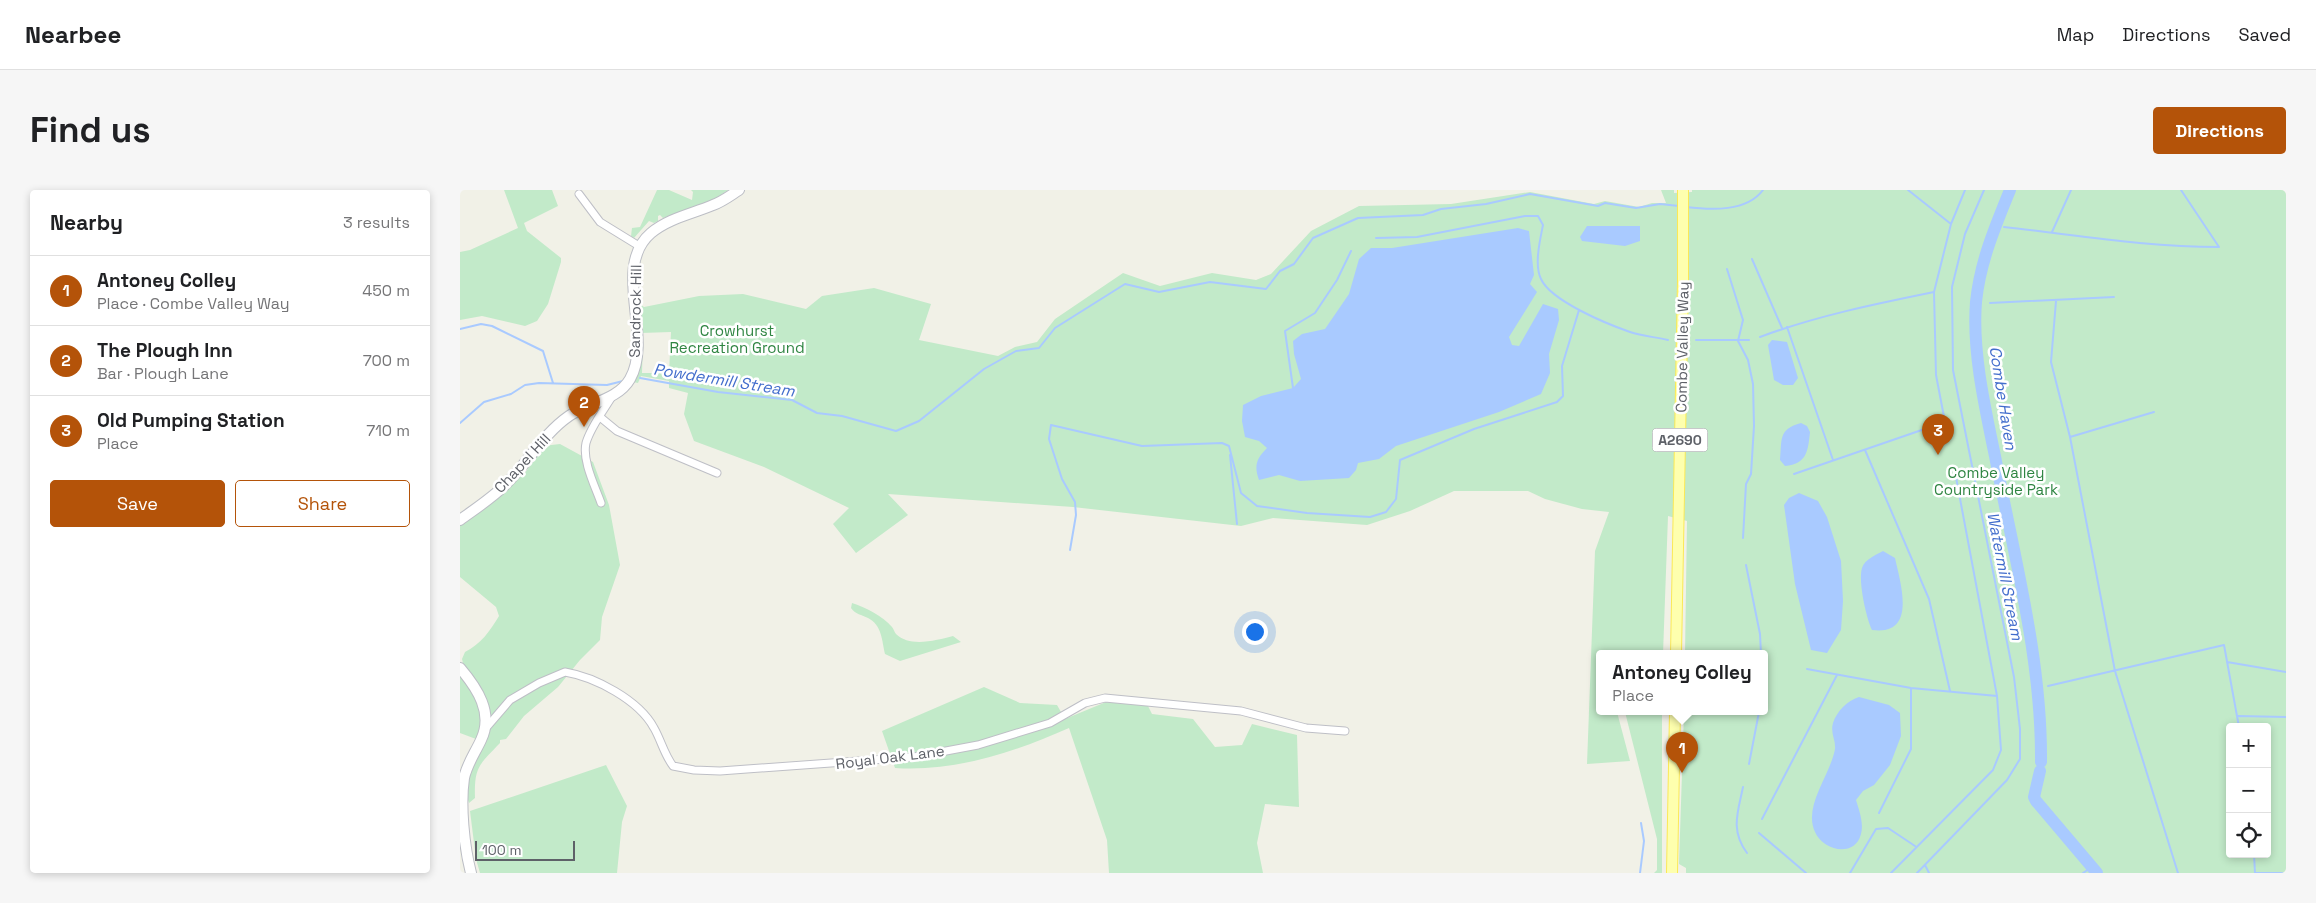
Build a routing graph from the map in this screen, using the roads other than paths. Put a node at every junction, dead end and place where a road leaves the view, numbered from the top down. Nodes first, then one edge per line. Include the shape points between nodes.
1 (739, 190) edge
2 (1683, 191) edge
3 (579, 194) dead end
4 (639, 246) junction
5 (613, 395) junction
6 (600, 417) junction
7 (717, 473) dead end
8 (601, 503) dead end
9 (460, 520) edge
10 (1676, 650) edge
11 (460, 668) edge
12 (1675, 715) edge
13 (486, 728) junction
14 (1345, 731) dead end
15 (472, 873) edge
16 (1672, 873) edge

1 - 4 street, Sandrock Hill via 715,205 669,221
2 - 10 main road, Combe Valley Way / A2690
3 - 4 street via 600,222
4 - 5 street, Sandrock Hill via 633,277 637,336 635,362 630,378
5 - 6 street
5 - 9 street, Chapel Hill via 585,407 557,426 505,486
6 - 7 street via 617,431
6 - 8 street via 589,437 586,453
11 - 13 street via 476,686 483,702
12 - 16 main road
13 - 14 street, Royal Oak Lane via 510,700 565,672 626,698 654,727 673,766 694,770 722,771 914,757 978,745 1050,723 1086,703 1105,698 1242,711 1306,728
13 - 15 street via 467,768 463,785 464,836

